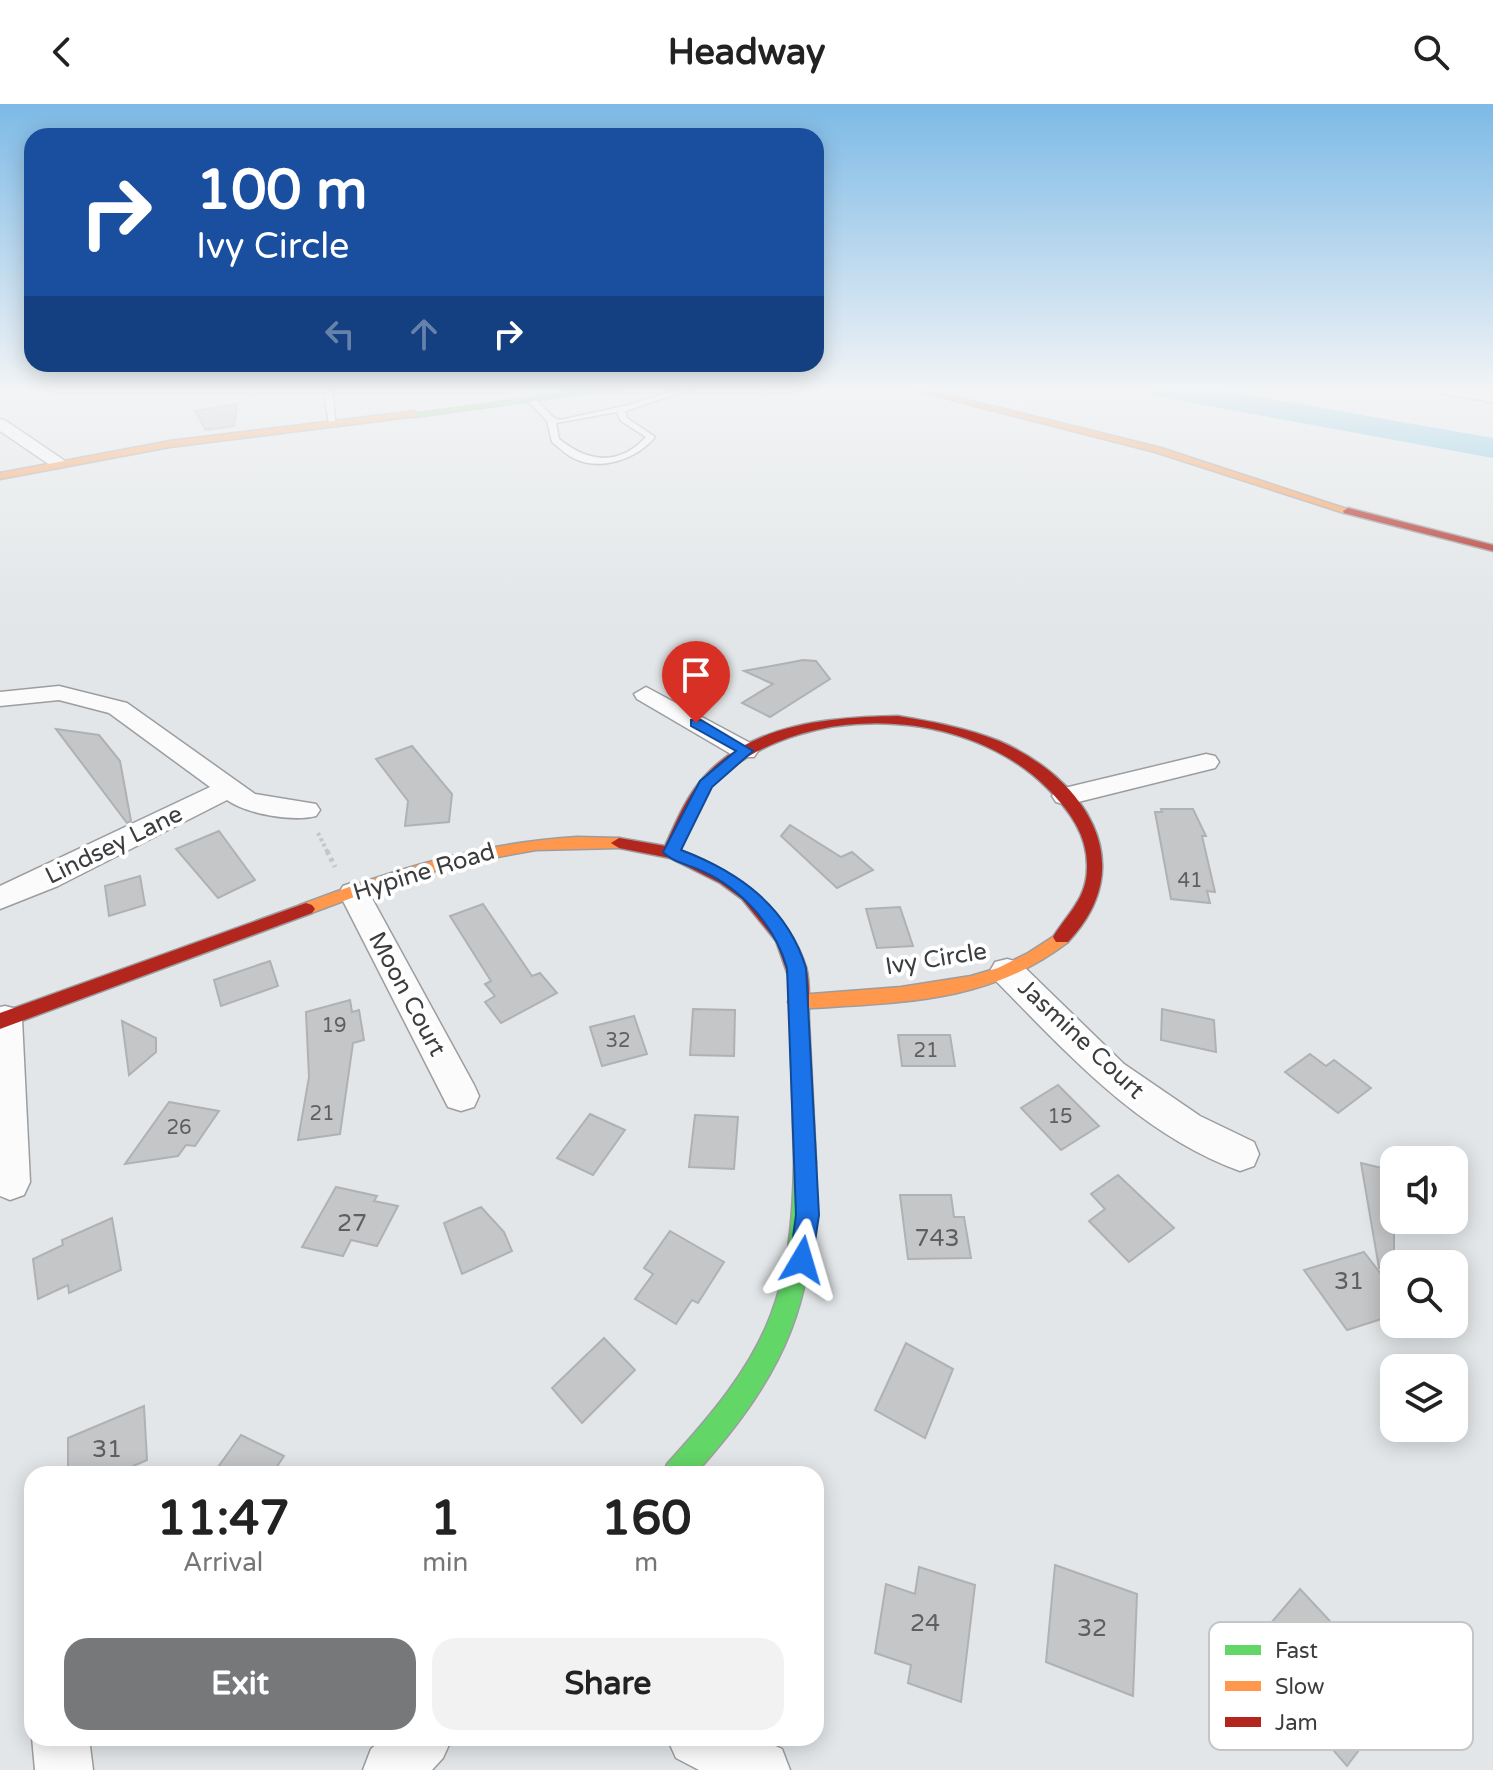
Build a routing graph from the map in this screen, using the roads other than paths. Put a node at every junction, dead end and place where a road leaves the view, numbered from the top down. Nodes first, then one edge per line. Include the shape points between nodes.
1 (42, 467) edge
2 (1209, 467) edge
3 (0, 476) edge
4 (1493, 548) edge
5 (646, 694) dead end
6 (0, 699) edge
7 (745, 751) junction
8 (1206, 762) dead end
9 (227, 789) junction
10 (1066, 796) junction
11 (306, 810) road end
12 (671, 852) junction
13 (345, 880) junction
14 (0, 898) edge
15 (1007, 971) junction
16 (798, 1002) junction
17 (2, 1020) edge
18 (461, 1096) dead end
19 (1240, 1154) dead end
20 (10, 1182) dead end
21 (684, 1466) edge
22 (61, 1746) edge
23 (415, 1746) edge
24 (712, 1746) edge
25 (64, 1770) edge
26 (392, 1770) edge
27 (761, 1770) edge

1 - 3 street
2 - 4 street via 1328,506
5 - 7 street
6 - 9 street via 59,693 118,708
7 - 10 street, Ivy Circle via 787,732 823,724 913,723 964,734 1011,753
7 - 12 street, Ivy Circle via 706,785
8 - 10 street
9 - 11 street via 267,806
9 - 14 street, Lindsey Lane
10 - 15 street, Ivy Circle via 1092,841 1093,890 1072,928 1044,952
12 - 13 street, Hypine Road via 588,842 517,844
12 - 16 street, Hypine Road via 733,881 771,916 789,941
13 - 17 street, Hypine Road
13 - 18 street, Moon Court
15 - 16 street, Ivy Circle via 961,983
15 - 19 street, Jasmine Court via 1111,1074 1187,1127
16 - 21 street, Hypine Road via 808,1215 793,1297 769,1357 734,1411
17 - 20 street
22 - 25 street
23 - 26 street
24 - 27 street

